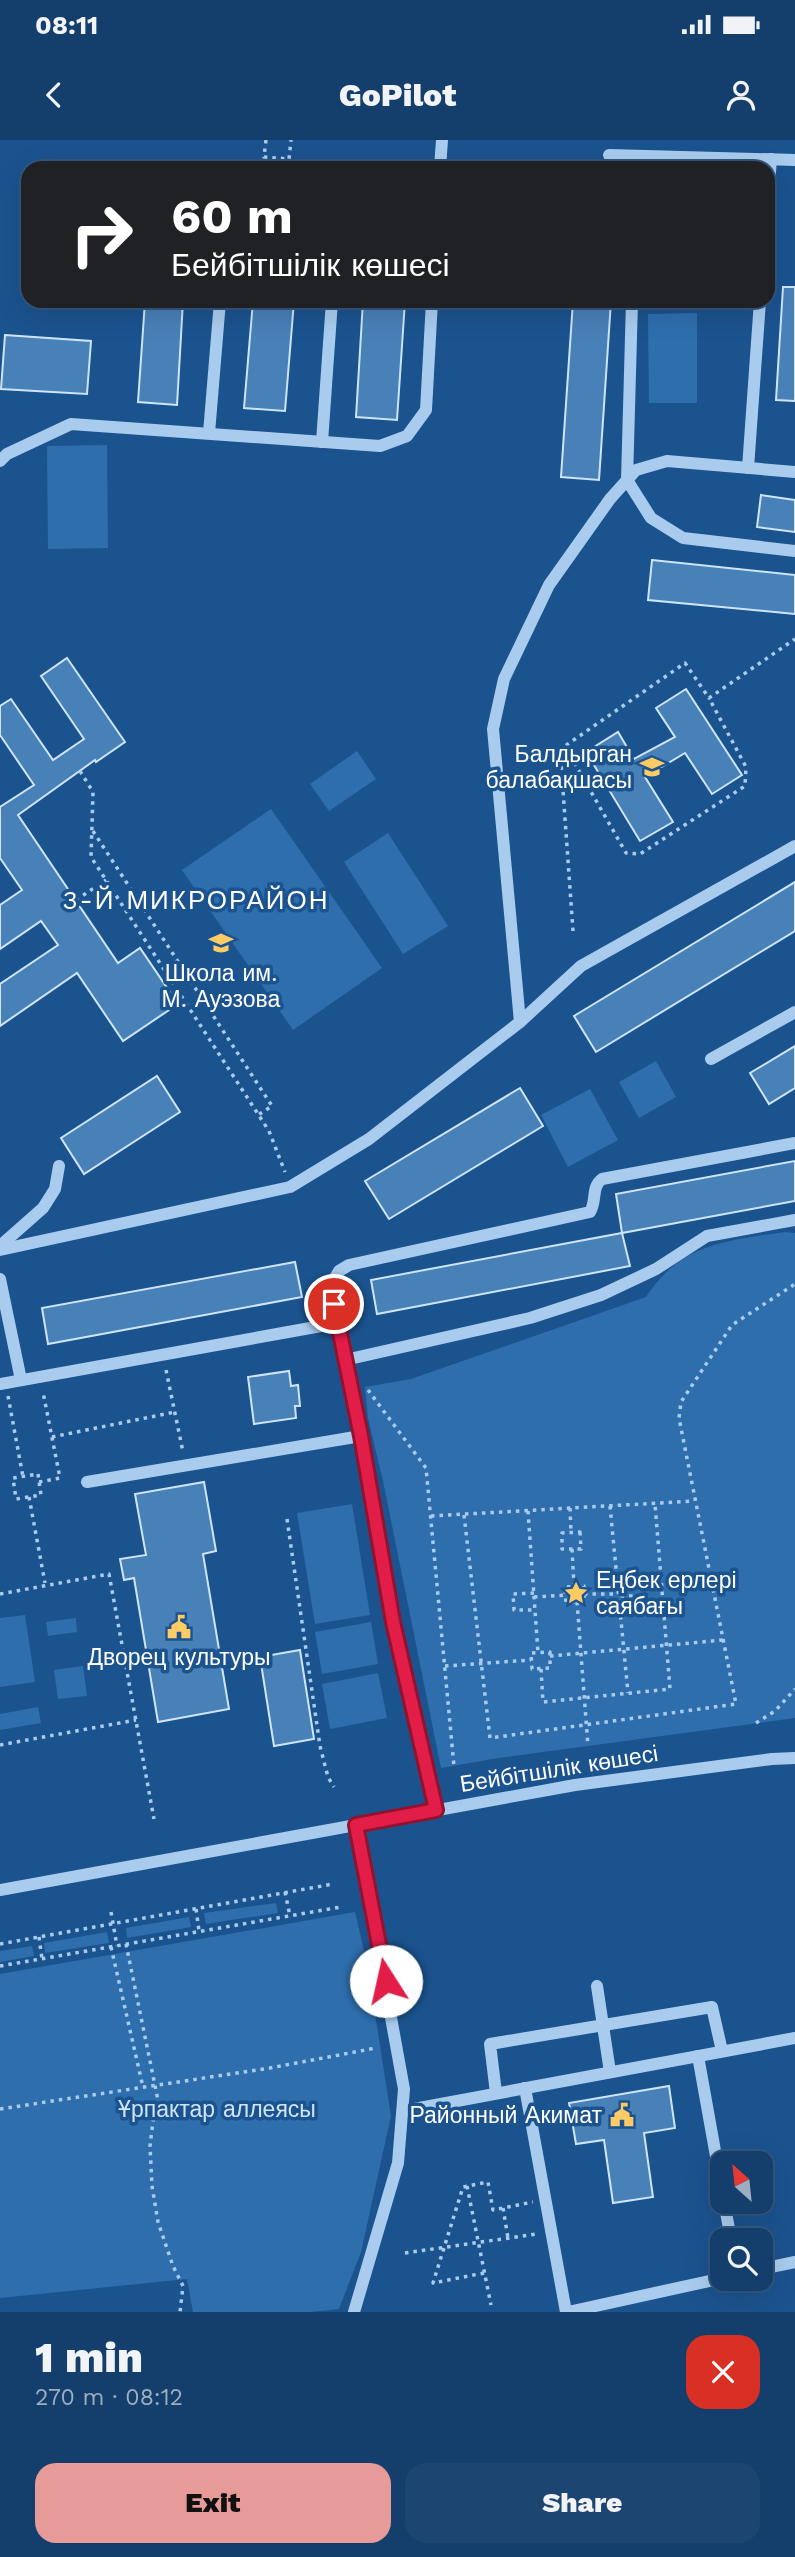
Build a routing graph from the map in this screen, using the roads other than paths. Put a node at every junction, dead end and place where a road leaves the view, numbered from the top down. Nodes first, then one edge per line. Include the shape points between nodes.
1 (442, 140) edge
2 (609, 155) dead end
3 (771, 159) joint
4 (795, 160) edge
5 (440, 161) edge
6 (670, 161) edge
7 (731, 161) edge
8 (219, 308) edge
9 (332, 308) edge
10 (432, 308) edge
11 (632, 308) edge
12 (759, 308) edge
13 (209, 433) junction
14 (322, 442) junction
15 (0, 461) edge
16 (747, 468) junction
17 (795, 472) edge
18 (627, 480) junction
19 (795, 551) edge
20 (795, 845) edge
21 (795, 1012) edge
22 (520, 1022) junction
23 (711, 1059) dead end
24 (795, 1143) edge
25 (59, 1166) dead end
26 (795, 1220) edge
27 (0, 1248) edge
28 (0, 1279) edge
29 (338, 1323) junction
30 (345, 1360) junction
31 (21, 1380) junction
32 (3, 1383) edge
33 (361, 1436) junction
34 (87, 1482) dead end
35 (795, 1758) edge
36 (436, 1810) junction
37 (356, 1825) junction
38 (0, 1890) edge
39 (597, 1986) dead end
40 (603, 2025) junction
41 (795, 2038) edge
42 (722, 2051) junction
43 (698, 2056) junction
44 (610, 2072) junction
45 (525, 2088) junction
46 (496, 2093) junction
47 (403, 2110) junction
48 (729, 2228) edge
49 (795, 2262) edge
50 (773, 2267) edge
51 (710, 2281) edge
52 (354, 2312) edge
53 (567, 2312) edge

1 - 5 street
2 - 6 street
3 - 4 street
3 - 7 street
8 - 13 street
9 - 14 street
10 - 14 street via 426,410 417,425 407,436 380,446
11 - 18 street
12 - 16 street
13 - 14 street
13 - 15 street via 71,424
16 - 17 street
16 - 18 street via 667,461 636,470
18 - 19 street via 652,518 683,538
18 - 22 street via 549,585 504,679 493,729
20 - 22 street via 581,966
21 - 23 street
22 - 27 street via 369,1139 290,1187
24 - 29 street via 602,1179 595,1187 595,1205 590,1212 349,1265 333,1281
25 - 27 street via 55,1189 43,1208
26 - 30 street via 707,1236 656,1269 530,1318
28 - 31 street
29 - 30 street
29 - 31 street
30 - 33 street
31 - 32 street
33 - 34 street
33 - 36 street via 393,1622
35 - 36 street, Бейбітшілік көшесі via 575,1785
36 - 37 street, Бейбітшілік көшесі
37 - 38 street, Бейбітшілік көшесі
37 - 47 street via 404,2089
39 - 40 street
40 - 42 street via 712,2007
40 - 44 street
40 - 46 street via 490,2043
41 - 42 street
42 - 43 street
43 - 44 street
43 - 48 street
44 - 45 street
45 - 46 street
45 - 53 street
46 - 47 street
47 - 52 street via 398,2163
49 - 50 street
51 - 53 street

